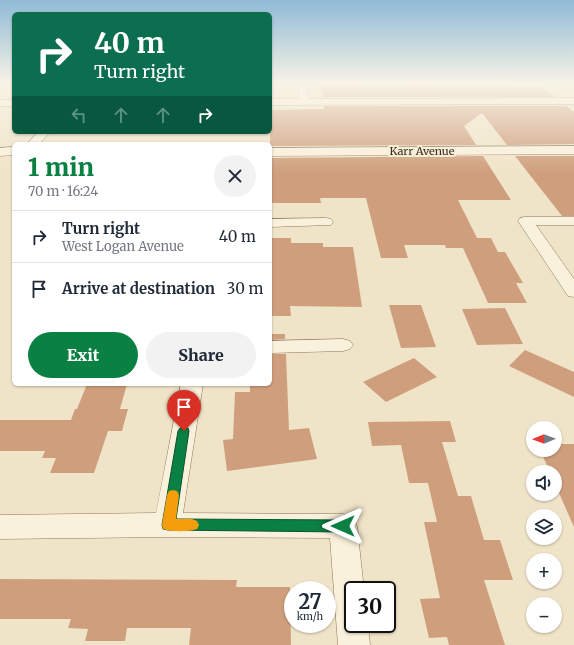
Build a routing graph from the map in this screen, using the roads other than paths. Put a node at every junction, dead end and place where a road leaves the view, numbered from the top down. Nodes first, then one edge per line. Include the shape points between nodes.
1 (42, 134) edge
2 (35, 142) edge
3 (574, 150) edge
4 (12, 151) edge
5 (0, 152) edge
6 (272, 152) edge
7 (574, 221) edge
8 (326, 222) dead end
9 (272, 223) edge
10 (574, 292) edge
11 (343, 345) dead end
12 (272, 347) edge
13 (192, 386) edge
14 (168, 525) junction
15 (0, 527) edge
16 (354, 645) edge

1 - 2 street
3 - 6 street, Karr Avenue
4 - 5 street
7 - 10 street via 525,221
8 - 9 street
11 - 12 street
13 - 14 street
14 - 15 street
14 - 16 street via 343,526

